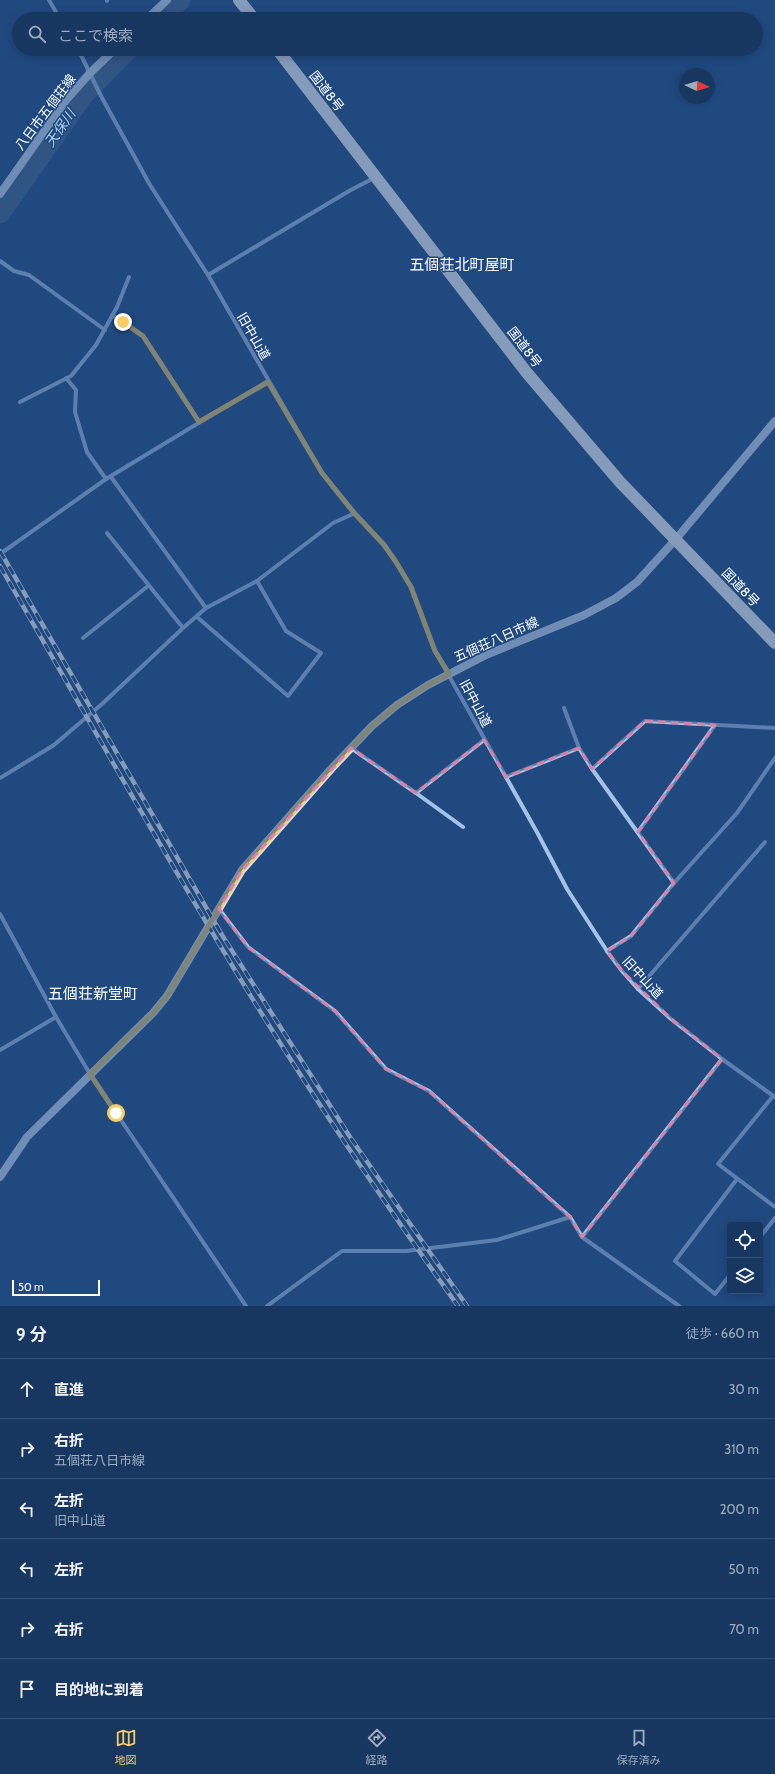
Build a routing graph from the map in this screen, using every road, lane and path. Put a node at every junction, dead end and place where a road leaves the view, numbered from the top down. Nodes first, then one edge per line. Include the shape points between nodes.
1 (49, 0) edge
2 (167, 0) edge
3 (239, 0) edge
4 (56, 12) edge
5 (154, 12) edge
6 (248, 12) edge
7 (82, 56) edge
8 (108, 56) edge
9 (282, 56) edge
10 (90, 73) junction
11 (376, 177) junction
12 (0, 194) edge
13 (0, 261) edge
14 (208, 275) junction
15 (129, 277) dead end
16 (112, 315) junction
17 (105, 330) junction
18 (66, 378) junction
19 (268, 382) junction
20 (20, 402) dead end
21 (775, 421) edge
22 (199, 422) junction
23 (111, 477) junction
24 (106, 479) junction
25 (354, 513) junction
26 (107, 534) dead end
27 (676, 540) junction
28 (0, 554) edge
29 (257, 581) junction
30 (148, 586) junction
31 (206, 608) junction
32 (197, 617) junction
33 (183, 628) junction
34 (83, 638) dead end
35 (775, 643) edge
36 (449, 674) junction
37 (564, 708) dead end
38 (715, 724) junction
39 (775, 728) edge
40 (484, 740) junction
41 (351, 748) junction
42 (579, 748) junction
43 (775, 758) edge
44 (592, 769) junction
45 (506, 777) junction
46 (0, 778) edge
47 (416, 793) junction
48 (463, 827) dead end
49 (638, 832) junction
50 (765, 842) dead end
51 (674, 883) junction
52 (220, 909) junction
53 (0, 914) edge
54 (607, 951) junction
55 (638, 989) junction
56 (56, 1017) junction
57 (0, 1050) edge
58 (722, 1059) junction
59 (90, 1074) junction
60 (774, 1097) edge
61 (0, 1177) edge
62 (737, 1178) junction
63 (775, 1207) edge
64 (570, 1217) junction
65 (775, 1218) edge
66 (763, 1233) edge
67 (582, 1237) junction
68 (727, 1279) edge
69 (246, 1306) edge
70 (267, 1306) edge
71 (679, 1306) edge

1 - 4 street
2 - 5 main road
3 - 6 highway
7 - 10 street, 旧中山道
8 - 10 main road, 八日市五個荘線
9 - 11 highway, 国道8号
10 - 12 main road, 八日市五個荘線 via 66,99
10 - 14 street, 旧中山道 via 150,185
11 - 14 street
11 - 27 highway, 国道8号 via 527,373 620,482
13 - 17 street via 14,271 29,274
14 - 19 street, 旧中山道
15 - 16 street
16 - 17 street
16 - 22 street via 143,336
17 - 18 street via 96,345
18 - 20 street
18 - 24 street via 76,390 75,412 87,452
19 - 22 street
19 - 25 street, 旧中山道 via 322,473
21 - 27 main road, 五個荘八日市線
22 - 23 street
23 - 24 street
23 - 31 street
24 - 28 street
25 - 29 street via 333,523
25 - 36 street, 旧中山道 via 384,545 411,587 435,651
26 - 30 street
27 - 35 highway, 国道8号
27 - 36 main road, 五個荘八日市線 via 637,582 616,598 584,615 486,655
29 - 31 street
29 - 32 street via 286,631 321,653 288,696
30 - 33 street
30 - 34 street
31 - 32 street
32 - 33 street
33 - 46 street via 54,745
36 - 40 street, 旧中山道
36 - 41 main road, 五個荘八日市線 via 397,705
37 - 42 street
38 - 39 street
38 - 44 street via 645,721
38 - 49 street
40 - 45 street, 旧中山道
40 - 47 street
41 - 47 street
41 - 52 main road, 五個荘八日市線 via 242,870
42 - 44 street
42 - 45 street
43 - 51 street via 737,813
44 - 49 street
45 - 54 street, 旧中山道 via 567,889
47 - 48 street
49 - 51 street
50 - 55 street
51 - 54 street via 631,936
52 - 59 main road, 五個荘八日市線 via 162,1002
52 - 64 street via 248,948 335,1011 386,1069 428,1091
53 - 56 street
54 - 55 street, 旧中山道
55 - 58 street, 旧中山道
56 - 57 street
56 - 59 street
58 - 60 street, 旧中山道
58 - 67 street
59 - 61 main road, 五個荘八日市線 via 27,1137
59 - 69 street
60 - 62 street via 718,1164
62 - 63 street
62 - 68 street via 674,1261 715,1294
64 - 67 street
64 - 70 street via 497,1240 406,1252 342,1251
65 - 66 street
67 - 71 street

